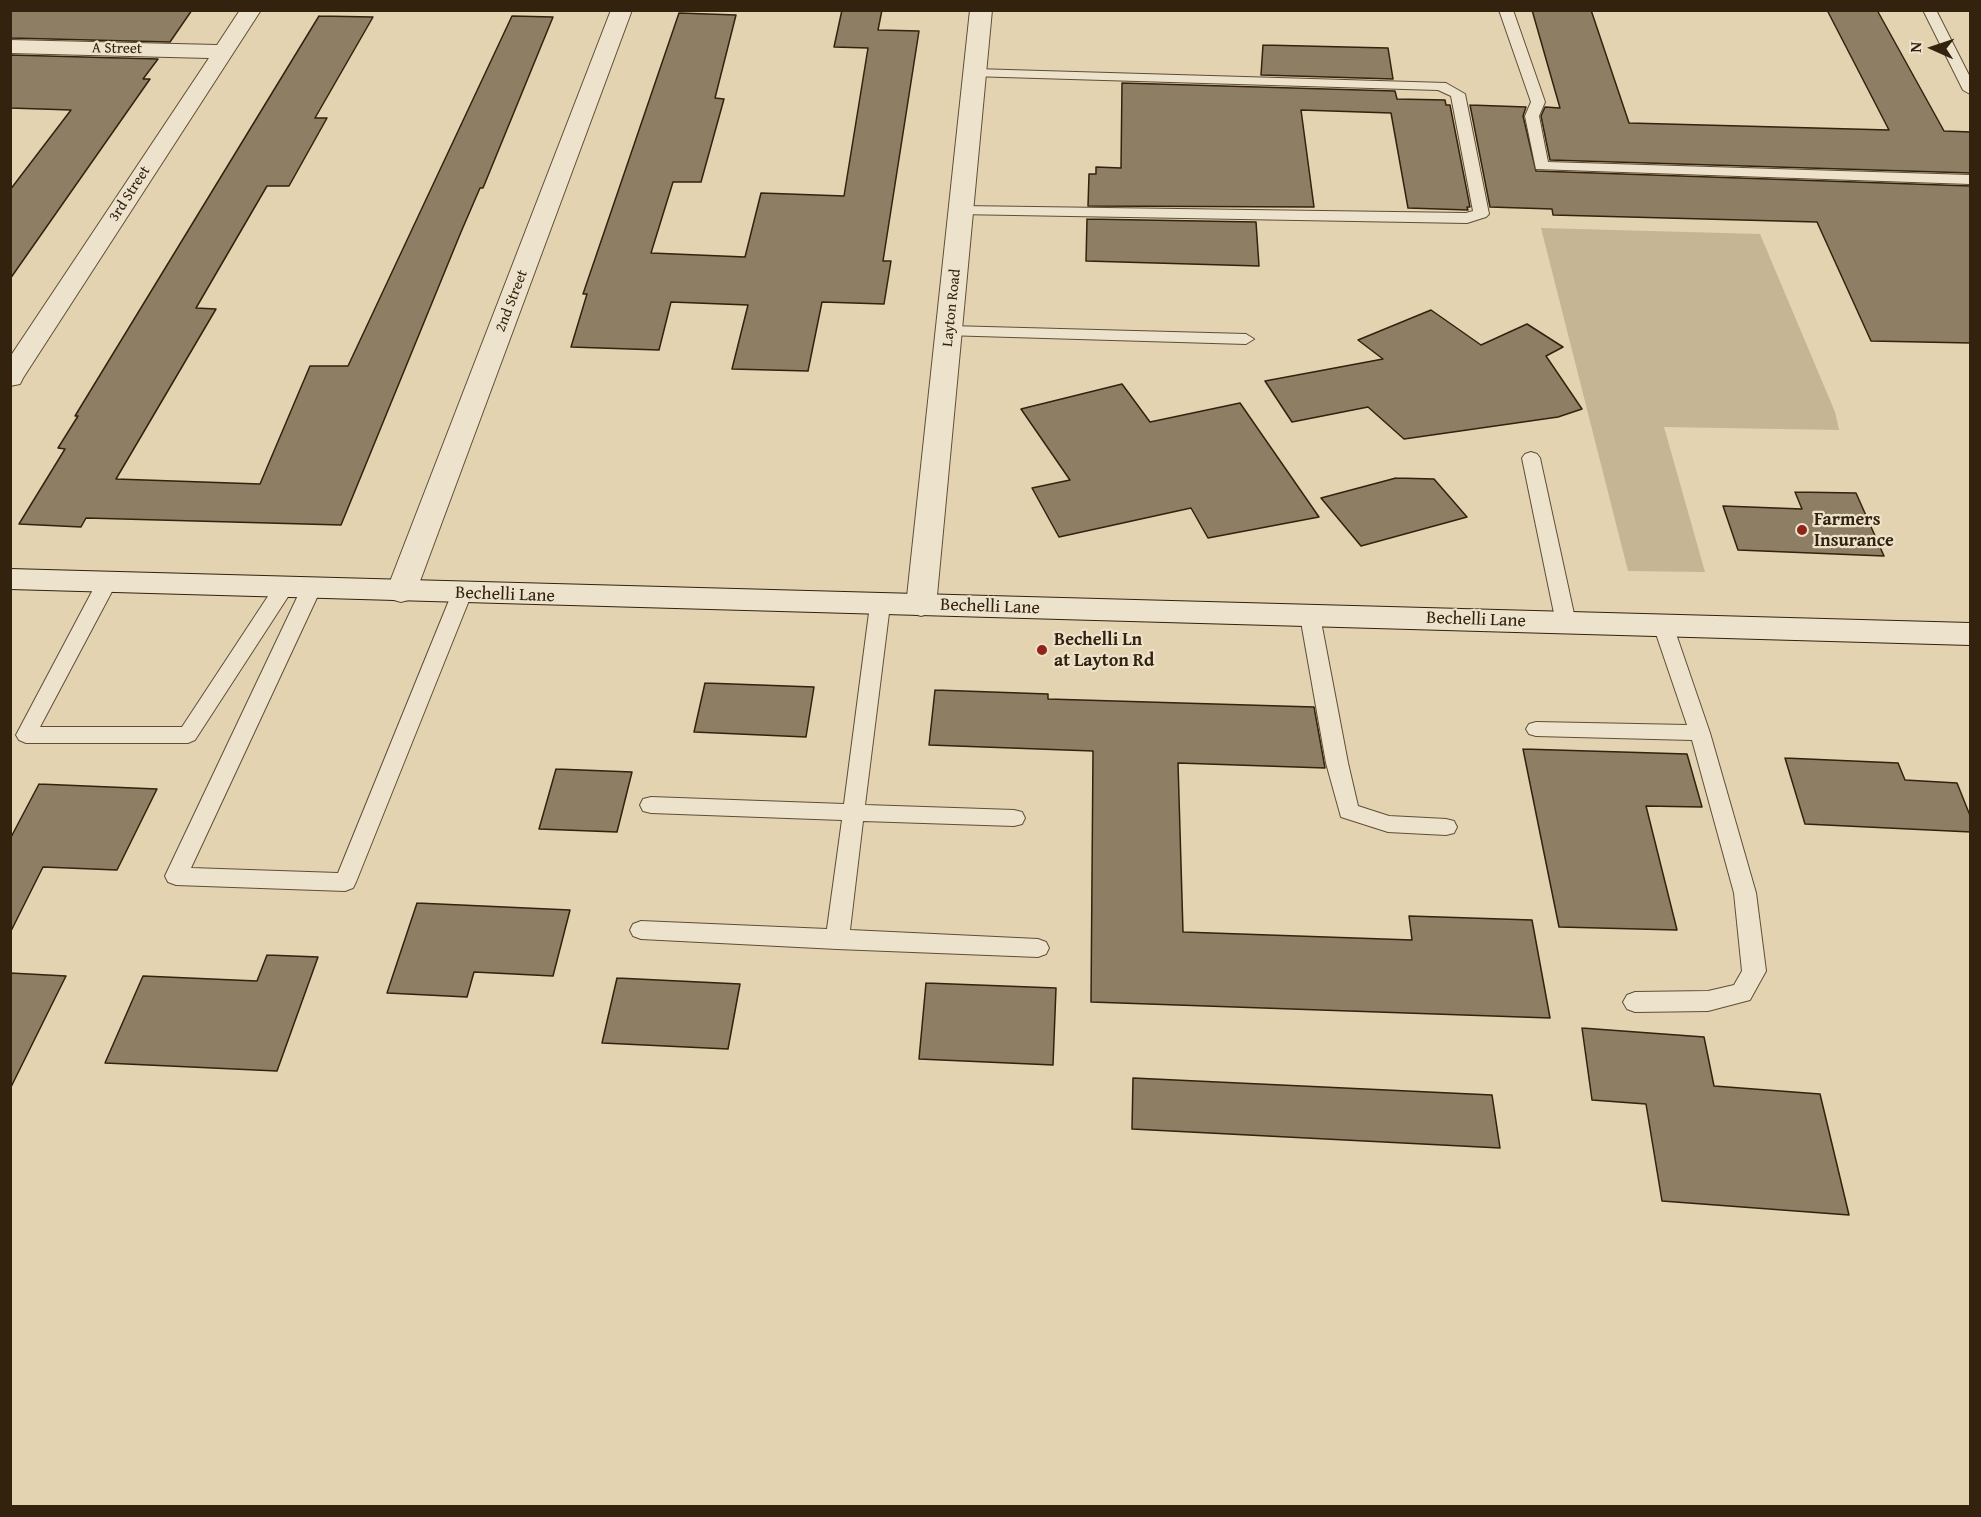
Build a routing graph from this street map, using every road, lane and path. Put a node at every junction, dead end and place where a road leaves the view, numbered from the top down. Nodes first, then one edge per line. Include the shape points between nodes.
1 (251, 10) edge
2 (622, 10) edge
3 (981, 10) edge
4 (1506, 10) edge
5 (1929, 10) edge
6 (10, 46) edge
7 (223, 52) junction
8 (975, 73) junction
9 (1971, 90) edge
10 (1971, 180) edge
11 (962, 211) junction
12 (950, 332) junction
13 (1246, 339) dead end
14 (10, 378) edge
15 (1531, 458) dead end
16 (11, 580) edge
17 (106, 582) junction
18 (297, 589) junction
19 (401, 592) junction
20 (462, 593) junction
21 (880, 604) junction
22 (921, 606) junction
23 (1310, 616) junction
24 (1566, 623) junction
25 (1663, 625) junction
26 (1971, 634) edge
27 (1536, 729) dead end
28 (1700, 733) junction
29 (651, 805) dead end
30 (853, 812) junction
31 (1014, 818) dead end
32 (1446, 827) dead end
33 (641, 930) dead end
34 (837, 940) junction
35 (1038, 948) dead end
36 (1635, 1002) dead end

1 - 7 street, 3rd Street
2 - 19 street, 2nd Street
3 - 8 street, Layton Road
4 - 10 lane via 1538,102 1532,116 1541,166
5 - 9 lane
6 - 7 street, A Street
7 - 14 street, 3rd Street
8 - 11 street, Layton Road
8 - 11 lane via 1442,86 1458,94 1481,214 1467,218
11 - 12 street, Layton Road
12 - 13 lane
12 - 22 street, Layton Road
15 - 24 lane
16 - 17 street, Bechelli Lane
17 - 18 street, Bechelli Lane
17 - 18 lane via 26,735 188,735
18 - 19 street, Bechelli Lane
18 - 20 lane via 176,876 345,882
19 - 20 street, Bechelli Lane
20 - 21 street, Bechelli Lane
21 - 22 street, Bechelli Lane
21 - 30 lane
22 - 23 street, Bechelli Lane
23 - 24 street, Bechelli Lane
23 - 32 lane via 1349,811 1388,824
24 - 25 street, Bechelli Lane
25 - 26 street, Bechelli Lane
25 - 28 lane
27 - 28 lane
28 - 36 lane via 1745,893 1754,971 1742,993 1708,1001
29 - 30 lane
30 - 31 lane
30 - 34 lane
33 - 34 lane
34 - 35 lane

